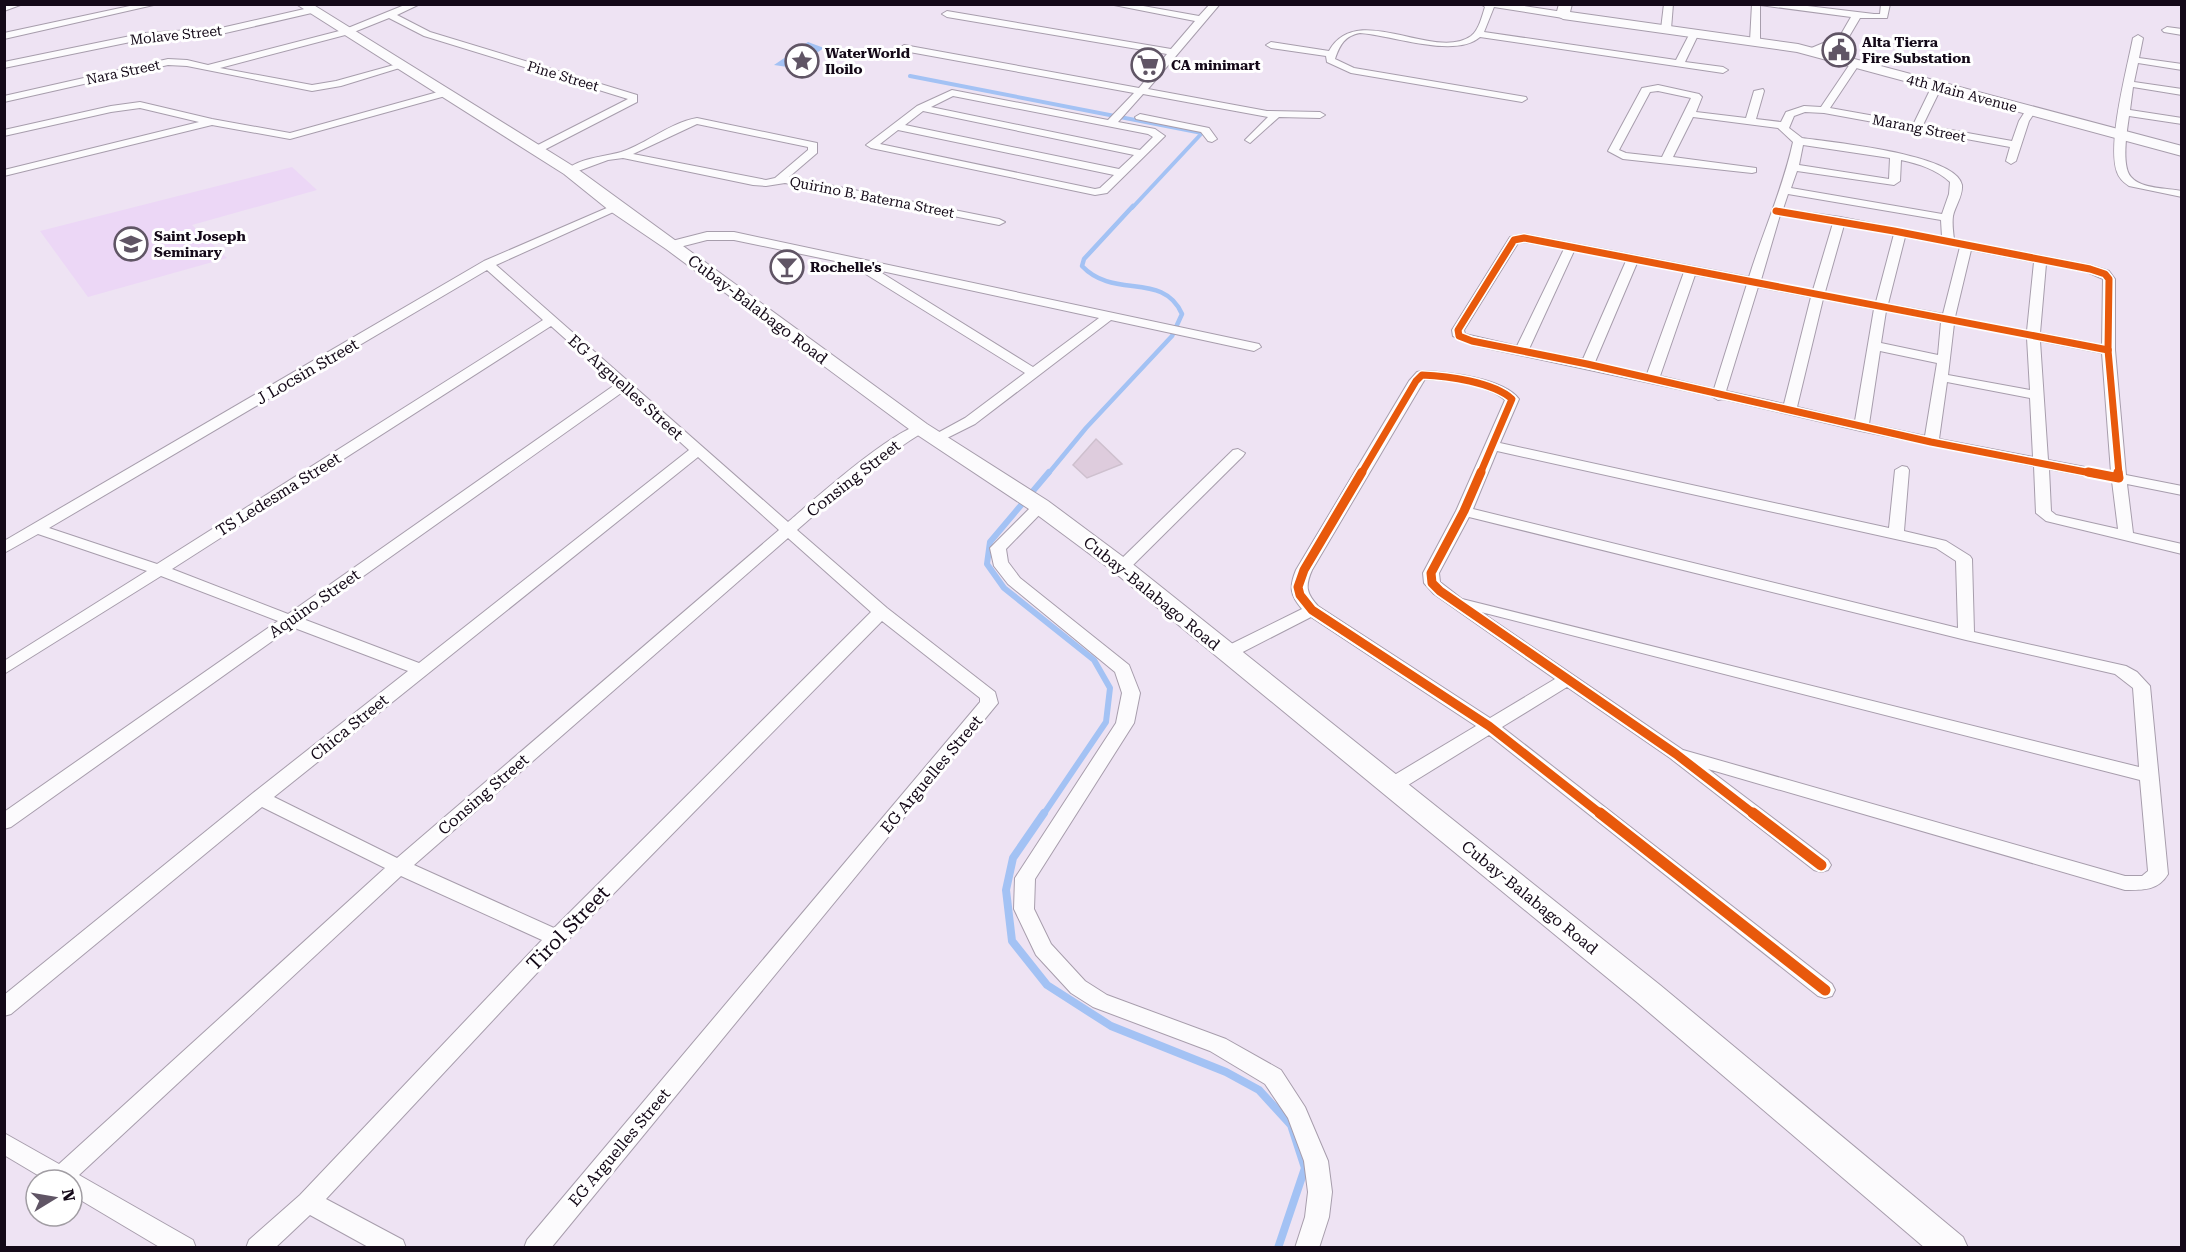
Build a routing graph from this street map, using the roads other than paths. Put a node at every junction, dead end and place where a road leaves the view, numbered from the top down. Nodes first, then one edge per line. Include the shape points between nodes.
1 (19, 4) edge
2 (154, 4) edge
3 (416, 4) edge
4 (1113, 4) edge
5 (1216, 4) edge
6 (1485, 4) edge
7 (1669, 4) edge
8 (1756, 4) edge
9 (1764, 4) edge
10 (1886, 4) edge
11 (1490, 5) edge
12 (4, 8) edge
13 (308, 8) edge
14 (1564, 10) edge
15 (1580, 11) edge
16 (947, 14) dead end
17 (390, 15) junction
18 (1857, 15) junction
19 (1201, 19) junction
20 (1666, 29) junction
21 (2167, 30) dead end
22 (346, 32) junction
23 (2181, 32) edge
24 (1694, 33) junction
25 (1478, 34) junction
26 (4, 36) edge
27 (2138, 38) dead end
28 (1755, 41) junction
29 (1271, 45) dead end
30 (904, 48) dead end
31 (1812, 51) junction
32 (1173, 52) junction
33 (1332, 54) junction
34 (2134, 60) junction
35 (1855, 63) junction
36 (1679, 64) junction
37 (4, 65) edge
38 (401, 66) junction
39 (2181, 67) edge
40 (208, 68) junction
41 (1723, 70) dead end
42 (2130, 84) junction
43 (1937, 86) junction
44 (1141, 91) junction
45 (1759, 91) dead end
46 (2181, 92) edge
47 (445, 93) junction
48 (4, 99) edge
49 (1522, 99) dead end
50 (921, 108) junction
51 (1824, 110) junction
52 (2030, 112) junction
53 (2125, 112) junction
54 (1690, 114) junction
55 (1276, 115) junction
56 (1320, 115) dead end
57 (1117, 118) junction
58 (899, 120) junction
59 (2181, 121) edge
60 (212, 122) junction
61 (1749, 122) junction
62 (1785, 126) junction
63 (1917, 127) junction
64 (4, 133) edge
65 (2120, 135) junction
66 (1212, 139) dead end
67 (1250, 140) dead end
68 (1799, 141) junction
69 (2014, 145) junction
70 (538, 149) junction
71 (2181, 151) edge
72 (1141, 153) junction
73 (623, 155) junction
74 (1896, 156) junction
75 (1666, 159) junction
76 (2011, 161) dead end
77 (1793, 167) junction
78 (1752, 170) dead end
79 (570, 171) junction
80 (1121, 173) junction
81 (4, 174) edge
82 (779, 180) junction
83 (1784, 190) junction
84 (2181, 194) edge
85 (616, 207) junction
86 (1776, 211) junction
87 (1947, 218) junction
88 (1840, 220) junction
89 (999, 222) dead end
90 (1901, 231) junction
91 (1948, 240) junction
92 (672, 245) junction
93 (1571, 246) junction
94 (1966, 246) junction
95 (1633, 260) junction
96 (2040, 260) junction
97 (488, 264) junction
98 (858, 264) junction
99 (1691, 270) junction
100 (1756, 282) junction
101 (1818, 293) junction
102 (1881, 305) junction
103 (1109, 316) junction
104 (1948, 318) junction
105 (552, 320) junction
106 (2033, 335) junction
107 (1876, 346) junction
108 (1254, 347) dead end
109 (1522, 350) junction
110 (2108, 350) junction
111 (1944, 360) junction
112 (1587, 364) junction
113 (1035, 374) junction
114 (1940, 377) junction
115 (1652, 379) junction
116 (624, 385) junction
117 (2036, 395) junction
118 (1718, 396) junction
119 (1790, 411) junction
120 (1861, 427) junction
121 (920, 428) junction
122 (937, 439) junction
123 (1931, 442) junction
124 (1493, 446) junction
125 (697, 451) junction
126 (1238, 453) dead end
127 (2041, 462) junction
128 (1902, 470) dead end
129 (2119, 478) junction
130 (2181, 490) edge
131 (1035, 502) junction
132 (1464, 511) junction
133 (38, 529) junction
134 (789, 530) junction
135 (1896, 535) junction
136 (2126, 536) junction
137 (4, 548) edge
138 (2181, 549) edge
139 (1122, 567) junction
140 (159, 570) junction
141 (1455, 600) junction
142 (1312, 610) junction
143 (881, 612) junction
144 (290, 619) junction
145 (1966, 634) junction
146 (1227, 653) junction
147 (4, 669) edge
148 (421, 670) junction
149 (1567, 679) junction
150 (1489, 726) junction
151 (1676, 754) junction
152 (2148, 776) junction
153 (1392, 785) junction
154 (260, 798) junction
155 (4, 822) edge
156 (1821, 865) dead end
157 (399, 867) junction
158 (557, 938) junction
159 (1825, 990) dead end
160 (4, 1008) edge
161 (4, 1143) edge
162 (46, 1168) edge
163 (79, 1168) edge
164 (84, 1190) edge
165 (308, 1202) junction
166 (184, 1248) edge
167 (258, 1248) edge
168 (394, 1248) edge
169 (536, 1248) edge
170 (1307, 1248) edge
171 (1952, 1248) edge

1 - 12 street
2 - 26 street
3 - 17 street, Nara Street
4 - 19 street
5 - 19 street
6 - 11 street
7 - 20 street
8 - 28 street
9 - 18 street
10 - 18 street via 1884,16
11 - 14 street
11 - 25 street
13 - 22 main road, Cubay-Balabago Road
13 - 37 street, Molave Street via 220,31 145,36
14 - 15 main road, 4th Main Avenue
15 - 20 main road, 4th Main Avenue
16 - 32 street
17 - 22 street, Nara Street
17 - 70 street, Pine Street via 427,34 633,98 632,102
18 - 31 street via 1844,38
19 - 32 street
20 - 24 main road, 4th Main Avenue
21 - 23 street
22 - 38 main road, Cubay-Balabago Road
22 - 40 street, Nara Street
24 - 28 main road, 4th Main Avenue
24 - 36 street
25 - 33 street via 1459,44 1351,32
25 - 36 street
27 - 34 street
28 - 31 main road, 4th Main Avenue
29 - 33 street
30 - 44 street
31 - 35 main road, 4th Main Avenue
32 - 44 street
33 - 49 street via 1332,62 1351,70
34 - 39 street
34 - 42 street
35 - 43 main road, 4th Main Avenue
35 - 51 street
36 - 41 street
38 - 40 street via 312,88
38 - 47 main road, Cubay-Balabago Road
40 - 48 street, Nara Street via 168,62
42 - 46 street
42 - 53 street
43 - 52 main road, 4th Main Avenue
43 - 63 street
44 - 55 street
44 - 57 street
45 - 61 street
47 - 60 street via 290,136
47 - 70 main road, Cubay-Balabago Road
50 - 57 street via 951,93
50 - 58 street
50 - 72 street
51 - 62 street, Marang Street via 1794,112
51 - 63 street, Marang Street
52 - 65 main road, 4th Main Avenue
52 - 69 street
53 - 59 street
53 - 65 street
54 - 61 street
54 - 75 street
54 - 75 street via 1697,97 1658,88 1646,90 1613,151 1659,162
55 - 56 street
55 - 67 street
57 - 66 street via 1205,130
57 - 72 street via 1159,134
58 - 80 street
58 - 80 street via 871,145 1084,191 1104,190
60 - 64 street via 150,107 127,106
60 - 81 street
61 - 62 street
62 - 68 street via 1786,133
63 - 69 street, Marang Street
65 - 71 main road, 4th Main Avenue
65 - 84 street via 2122,174 2127,180
68 - 74 street
68 - 77 street
69 - 76 street
70 - 79 main road, Cubay-Balabago Road
72 - 80 street
73 - 79 street, Quirino B. Baterna Street
73 - 82 street, Quirino B. Baterna Street via 753,182
73 - 82 street via 697,121 813,145 813,151
74 - 77 street via 1894,181 1890,183
74 - 87 street via 1933,166 1954,180 1956,187
75 - 78 street
77 - 83 street
79 - 85 main road, Cubay-Balabago Road
82 - 89 street, Quirino B. Baterna Street
83 - 86 street
83 - 87 street
85 - 92 main road, Cubay-Balabago Road
85 - 97 street, J Locsin Street
86 - 88 street
86 - 100 street
87 - 91 street
88 - 90 street
88 - 101 street
90 - 91 street
90 - 102 street
91 - 94 street
92 - 98 street via 707,236 734,236
92 - 121 main road, Cubay-Balabago Road
93 - 95 street
93 - 109 street
93 - 109 street via 1514,240 1458,330 1464,339
94 - 96 street
94 - 104 street
95 - 99 street
95 - 112 street
96 - 106 street
96 - 110 street via 2100,271 2108,276
97 - 105 street, EG Arguelles Street
97 - 133 street, J Locsin Street
98 - 103 street
98 - 113 street
99 - 100 street
99 - 115 street
100 - 101 street
100 - 118 street
101 - 102 street
101 - 119 street
102 - 104 street
102 - 107 street
103 - 108 street
103 - 113 street
104 - 106 street
104 - 111 street
105 - 116 street, EG Arguelles Street
105 - 140 street, TS Ledesma Street
106 - 110 street
106 - 117 street
107 - 111 street
107 - 120 street
109 - 112 street
110 - 129 street
111 - 114 street
112 - 115 street
113 - 122 street via 970,422
114 - 117 street
114 - 123 street
115 - 118 street
116 - 125 street, EG Arguelles Street
116 - 144 street, Aquino Street
117 - 127 street
118 - 119 street
119 - 120 street
120 - 123 street
121 - 122 main road, Cubay-Balabago Road
121 - 134 street, Consing Street via 840,485
122 - 131 main road, Cubay-Balabago Road
123 - 127 street
124 - 132 street
124 - 135 street
124 - 142 street via 1511,404 1509,394 1443,376 1422,375 1297,584 1298,594
125 - 134 street, EG Arguelles Street
125 - 148 street, Chica Street
126 - 139 street
127 - 129 street
127 - 136 street via 2046,516
128 - 135 street
129 - 130 street
129 - 136 street
131 - 139 main road, Cubay-Balabago Road
131 - 170 street via 998,548 1001,567 1123,669 1131,693 1125,723 1025,878 1024,909 1043,949 1078,987 1100,1001 1218,1045 1273,1077 1297,1114 1316,1161 1320,1192
132 - 141 street via 1431,573 1432,583
132 - 145 street
133 - 137 street, J Locsin Street
133 - 140 street
134 - 143 street, EG Arguelles Street
134 - 157 street, Consing Street
135 - 145 street via 1941,544 1964,559
136 - 138 street
139 - 146 main road, Cubay-Balabago Road
140 - 144 street
140 - 147 street, TS Ledesma Street
141 - 149 street
141 - 152 street
142 - 146 street
142 - 150 street
143 - 158 street, Tirol Street
143 - 169 street, EG Arguelles Street via 989,696 989,703
144 - 148 street
144 - 155 street, Aquino Street
145 - 152 street via 2132,676 2141,686
146 - 153 main road, Cubay-Balabago Road
148 - 154 street, Chica Street
149 - 150 street
149 - 151 street
150 - 153 street
150 - 159 street
151 - 152 street via 2125,884 2145,883 2158,874
151 - 156 street
153 - 171 main road, Cubay-Balabago Road
154 - 157 street
154 - 160 street, Chica Street
157 - 158 street
157 - 163 street, Consing Street
158 - 165 street, Tirol Street
161 - 162 street
164 - 166 street
165 - 167 street, Tirol Street
165 - 168 street

